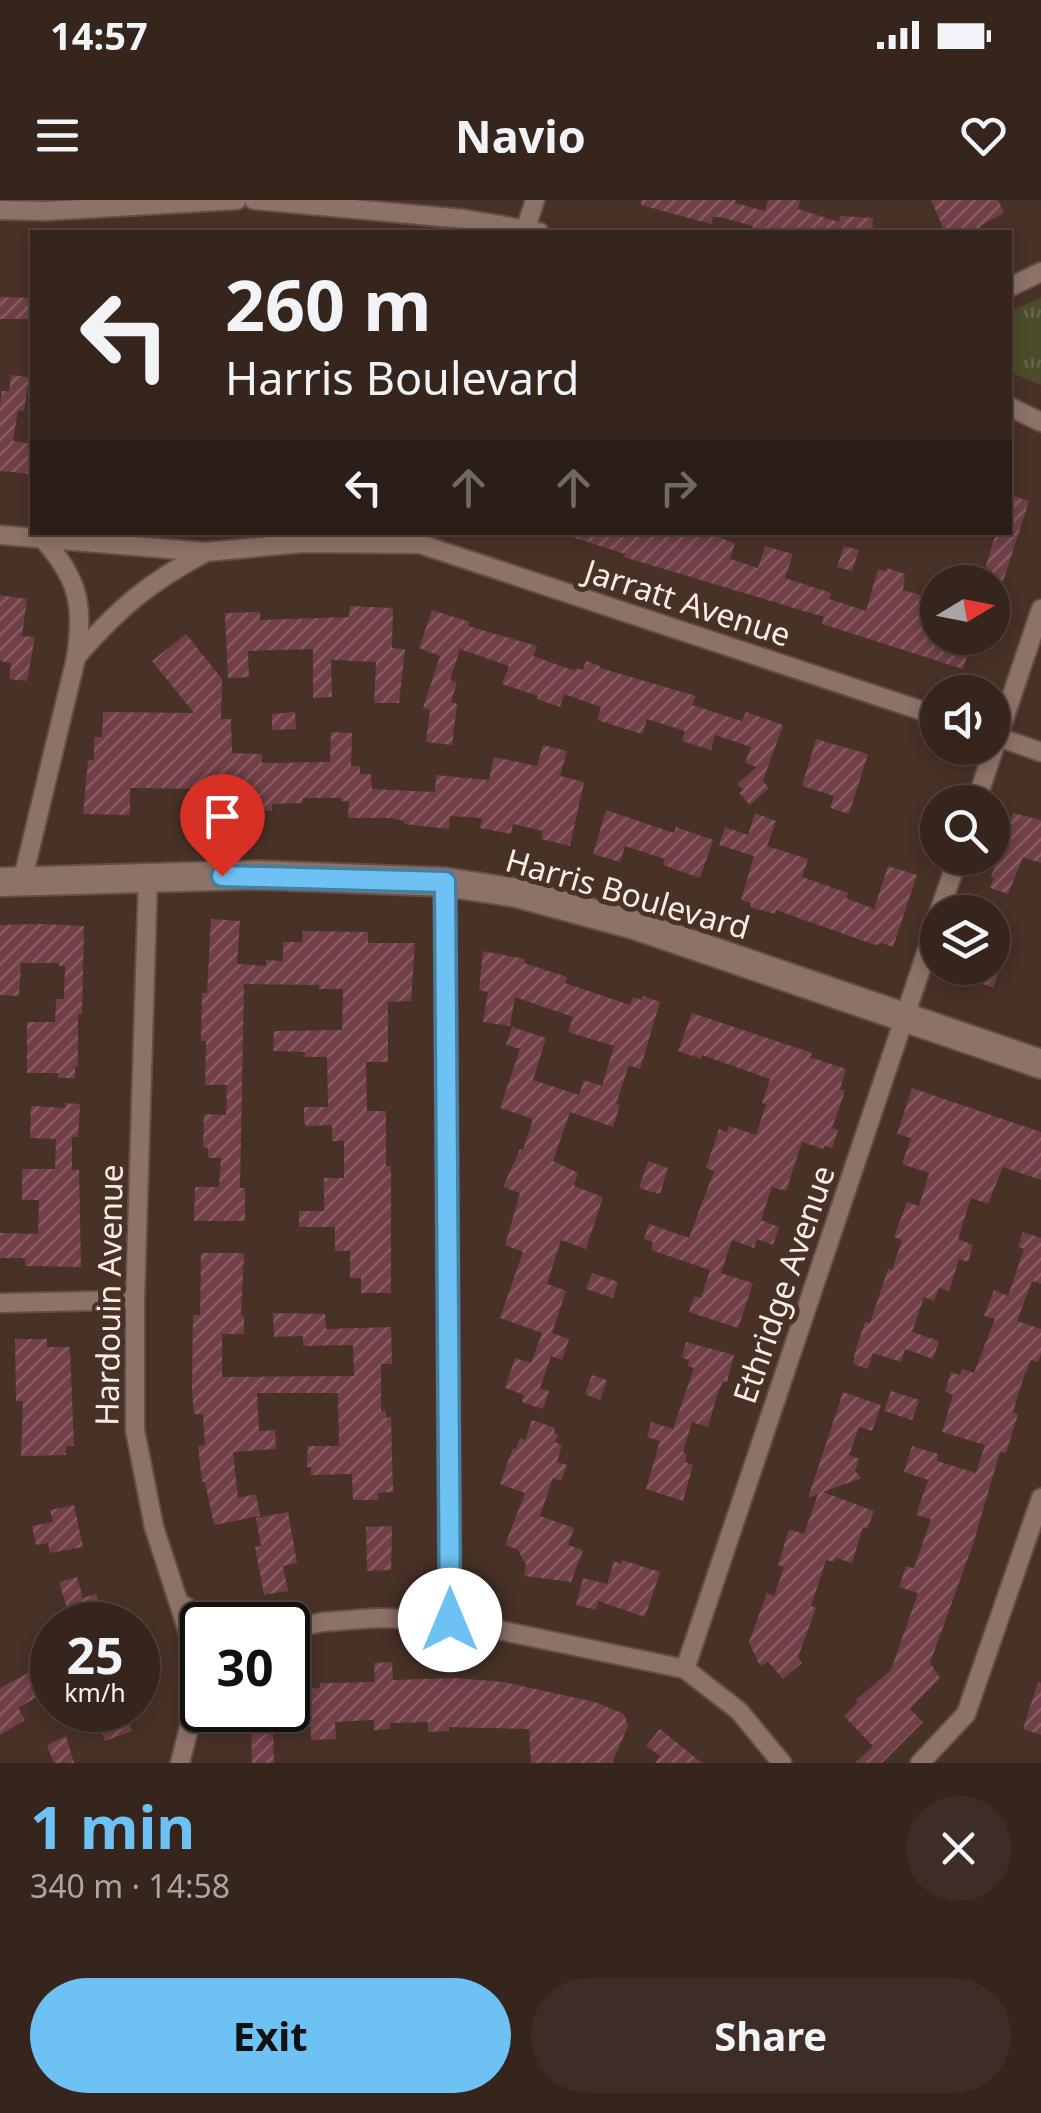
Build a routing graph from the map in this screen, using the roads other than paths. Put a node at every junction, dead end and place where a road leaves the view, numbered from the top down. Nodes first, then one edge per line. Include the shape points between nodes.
1 (237, 200) edge
2 (254, 200) edge
3 (535, 200) edge
4 (0, 210) edge
5 (532, 230) edge
6 (1041, 272) edge
7 (1012, 286) edge
8 (1012, 409) edge
9 (1041, 422) edge
10 (0, 535) edge
11 (303, 538) edge
12 (44, 540) junction
13 (206, 552) junction
14 (1041, 610) edge
15 (76, 658) junction
16 (1010, 697) edge
17 (920, 710) edge
18 (1010, 741) edge
19 (1041, 752) edge
20 (148, 878) junction
21 (11, 882) edge
22 (445, 882) junction
23 (920, 970) edge
24 (904, 1019) junction
25 (1041, 1064) edge
26 (135, 1300) junction
27 (0, 1303) edge
28 (1041, 1498) edge
29 (180, 1602) edge
30 (450, 1620) junction
31 (310, 1625) edge
32 (685, 1669) junction
33 (189, 1732) edge
34 (180, 1763) edge
35 (782, 1763) edge
36 (920, 1763) edge

1 - 4 street
2 - 5 street
3 - 5 street
6 - 7 street
8 - 9 street
10 - 12 street, Jarratt Avenue
11 - 13 street, Jarratt Avenue
11 - 17 street, Jarratt Avenue via 420,544
12 - 13 street, Jarratt Avenue
12 - 15 street via 77,590 82,621
13 - 15 street via 138,592
14 - 16 street
15 - 21 street
18 - 19 street
20 - 21 street, Harris Boulevard
20 - 22 street, Harris Boulevard
20 - 26 street, Hardouin Avenue
22 - 24 street, Harris Boulevard via 517,892 635,924
22 - 30 street
23 - 24 street, Ethridge Avenue
24 - 25 street, Harris Boulevard
24 - 32 street, Ethridge Avenue
26 - 27 street
26 - 29 street, Hardouin Avenue via 135,1430 154,1528
28 - 36 street via 966,1714
30 - 31 street
30 - 32 street
32 - 35 street via 739,1711
33 - 34 street, Hardouin Avenue

